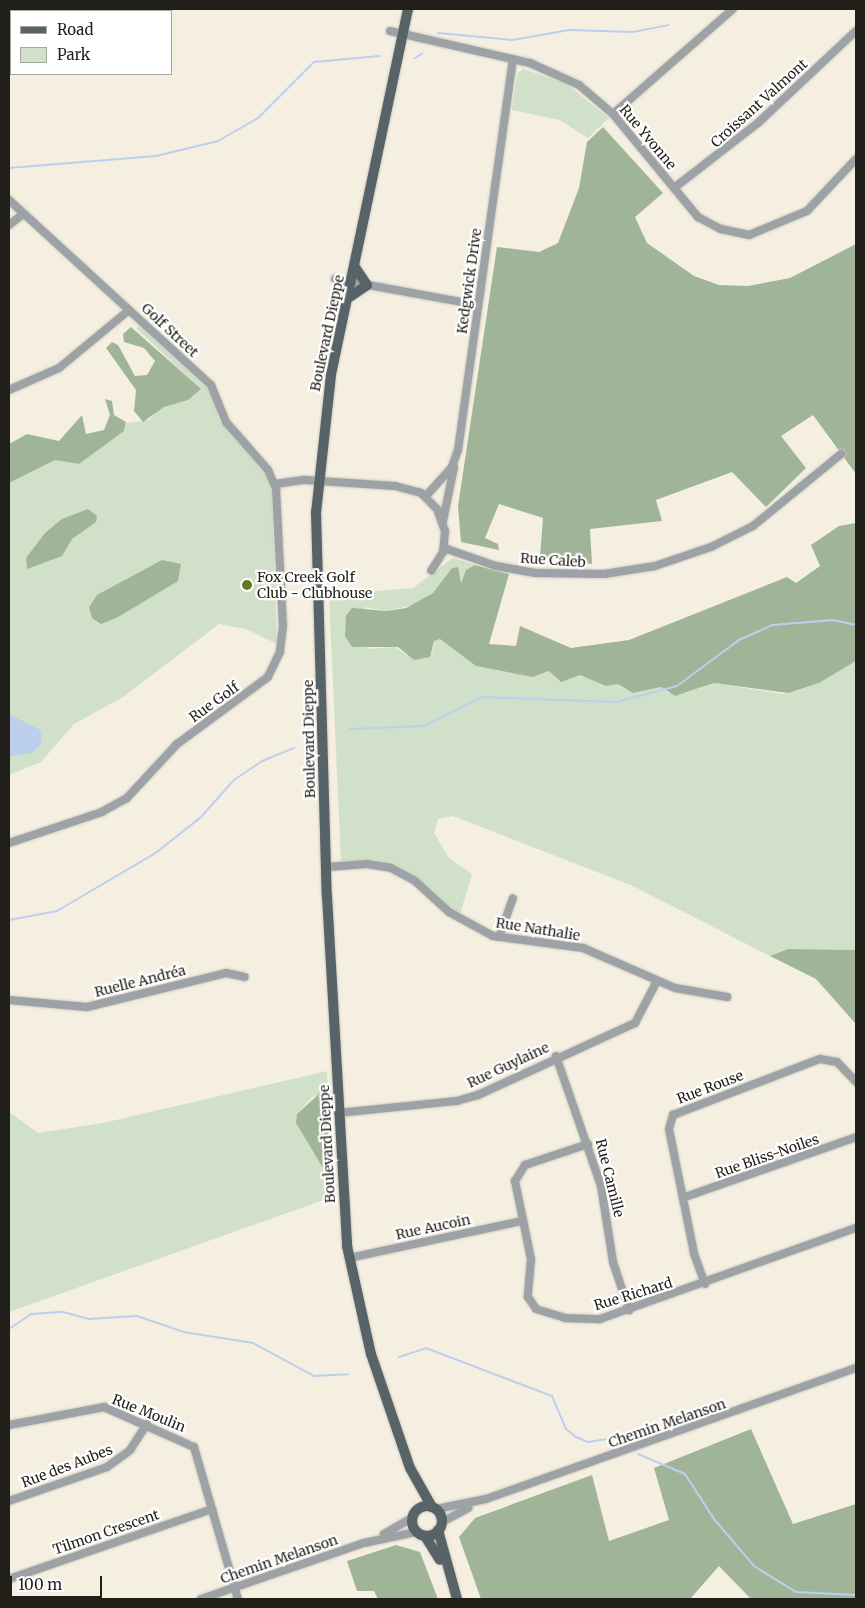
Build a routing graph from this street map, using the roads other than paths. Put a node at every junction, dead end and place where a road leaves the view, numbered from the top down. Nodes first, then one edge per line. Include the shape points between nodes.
1 (408, 9) edge
2 (733, 9) edge
3 (390, 31) dead end
4 (856, 31) edge
5 (404, 34) junction
6 (513, 60) junction
7 (613, 114) junction
8 (856, 159) edge
9 (674, 188) junction
10 (9, 200) edge
11 (23, 214) junction
12 (9, 225) edge
13 (356, 267) junction
14 (335, 279) dead end
15 (352, 282) junction
16 (368, 285) junction
17 (348, 298) junction
18 (478, 305) junction
19 (129, 310) junction
20 (9, 390) edge
21 (841, 454) dead end
22 (454, 462) junction
23 (317, 481) junction
24 (275, 484) junction
25 (426, 496) junction
26 (443, 521) junction
27 (444, 548) junction
28 (432, 571) dead end
29 (9, 843) edge
30 (327, 867) junction
31 (513, 898) dead end
32 (499, 937) junction
33 (245, 978) dead end
34 (657, 981) junction
35 (727, 997) dead end
36 (9, 1000) edge
37 (556, 1056) junction
38 (856, 1082) edge
39 (338, 1113) junction
40 (856, 1137) edge
41 (588, 1144) junction
42 (684, 1197) junction
43 (522, 1221) junction
44 (856, 1228) edge
45 (349, 1258) junction
46 (705, 1284) junction
47 (629, 1310) junction
48 (856, 1368) edge
49 (147, 1424) junction
50 (9, 1425) edge
51 (410, 1468) junction
52 (486, 1499) junction
53 (9, 1501) edge
54 (434, 1508) junction
55 (212, 1509) junction
56 (413, 1515) junction
57 (440, 1526) junction
58 (421, 1534) junction
59 (364, 1543) junction
60 (447, 1573) junction
61 (9, 1580) edge
62 (233, 1588) junction
63 (201, 1599) edge
64 (238, 1599) edge
65 (457, 1599) edge

1 - 5 main road, Boulevard Dieppe
2 - 7 street
3 - 5 street, Rue Yvonne
4 - 9 street, Croissant Valmont via 759,122
5 - 6 street, Rue Yvonne
5 - 13 main road, Boulevard Dieppe
6 - 7 street, Rue Yvonne via 554,70
6 - 18 street, Kedgwick Drive
7 - 9 street, Rue Yvonne
8 - 9 street, Rue Yvonne via 807,211 749,235 721,230 698,217
10 - 11 street, Golf Street
11 - 12 street
11 - 19 street, Golf Street
13 - 15 main road, Boulevard Dieppe
13 - 16 main road
14 - 15 street
15 - 16 street
15 - 17 main road, Boulevard Dieppe
16 - 17 main road
16 - 18 street
17 - 23 main road, Boulevard Dieppe via 328,394
18 - 22 street, Kedgwick Drive
19 - 20 street via 60,368
19 - 24 street, Golf Street via 214,388 224,418 263,463
21 - 27 street, Rue Caleb via 753,526 711,547 655,566 604,574 542,574 496,566
22 - 25 street
22 - 26 street, Kedgwick Drive
23 - 24 street
23 - 25 street via 402,486
23 - 30 main road, Boulevard Dieppe
24 - 29 street, Rue Golf via 283,632 270,674 176,744 120,803
25 - 26 street
26 - 27 street
27 - 28 street
30 - 32 street, Rue Nathalie via 368,864 391,868 414,880 449,912
30 - 39 main road, Boulevard Dieppe
31 - 32 street
32 - 34 street, Rue Nathalie via 583,948
33 - 36 street, Ruelle Andréa via 226,973 87,1007
34 - 35 street, Rue Nathalie
34 - 37 street, Rue Guylaine via 635,1023
37 - 39 street, Rue Guylaine via 457,1101
37 - 41 street, Rue Camille
38 - 42 street, Rue Rouse via 837,1062 820,1059 679,1110 669,1129
39 - 45 main road, Boulevard Dieppe
40 - 42 street, Rue Bliss-Noiles
41 - 43 street, Rue Richard via 520,1170 515,1181
41 - 47 street, Rue Camille via 608,1223 613,1262
42 - 46 street, Rue Rouse via 694,1253
43 - 45 street, Rue Aucoin
43 - 47 street, Rue Richard via 531,1258 528,1297 536,1309 584,1320
44 - 46 street, Rue Richard
45 - 51 main road, Boulevard Dieppe via 368,1346
46 - 47 street, Rue Richard
48 - 52 street, Chemin Melanson
49 - 50 street, Rue Moulin via 104,1407
49 - 53 street, Rue des Aubes via 130,1450 107,1467
49 - 55 street, Rue Moulin via 194,1447
51 - 54 main road
51 - 56 main road via 416,1496
52 - 54 street
52 - 57 street
54 - 56 main road
54 - 57 main road
55 - 61 street, Tilmon Crescent
55 - 62 street, Rue Moulin
56 - 58 main road
56 - 59 street
57 - 58 main road
57 - 60 main road
58 - 59 street
58 - 60 main road
59 - 62 street, Chemin Melanson
60 - 65 main road
62 - 63 street, Chemin Melanson
62 - 64 street, Rue Moulin

